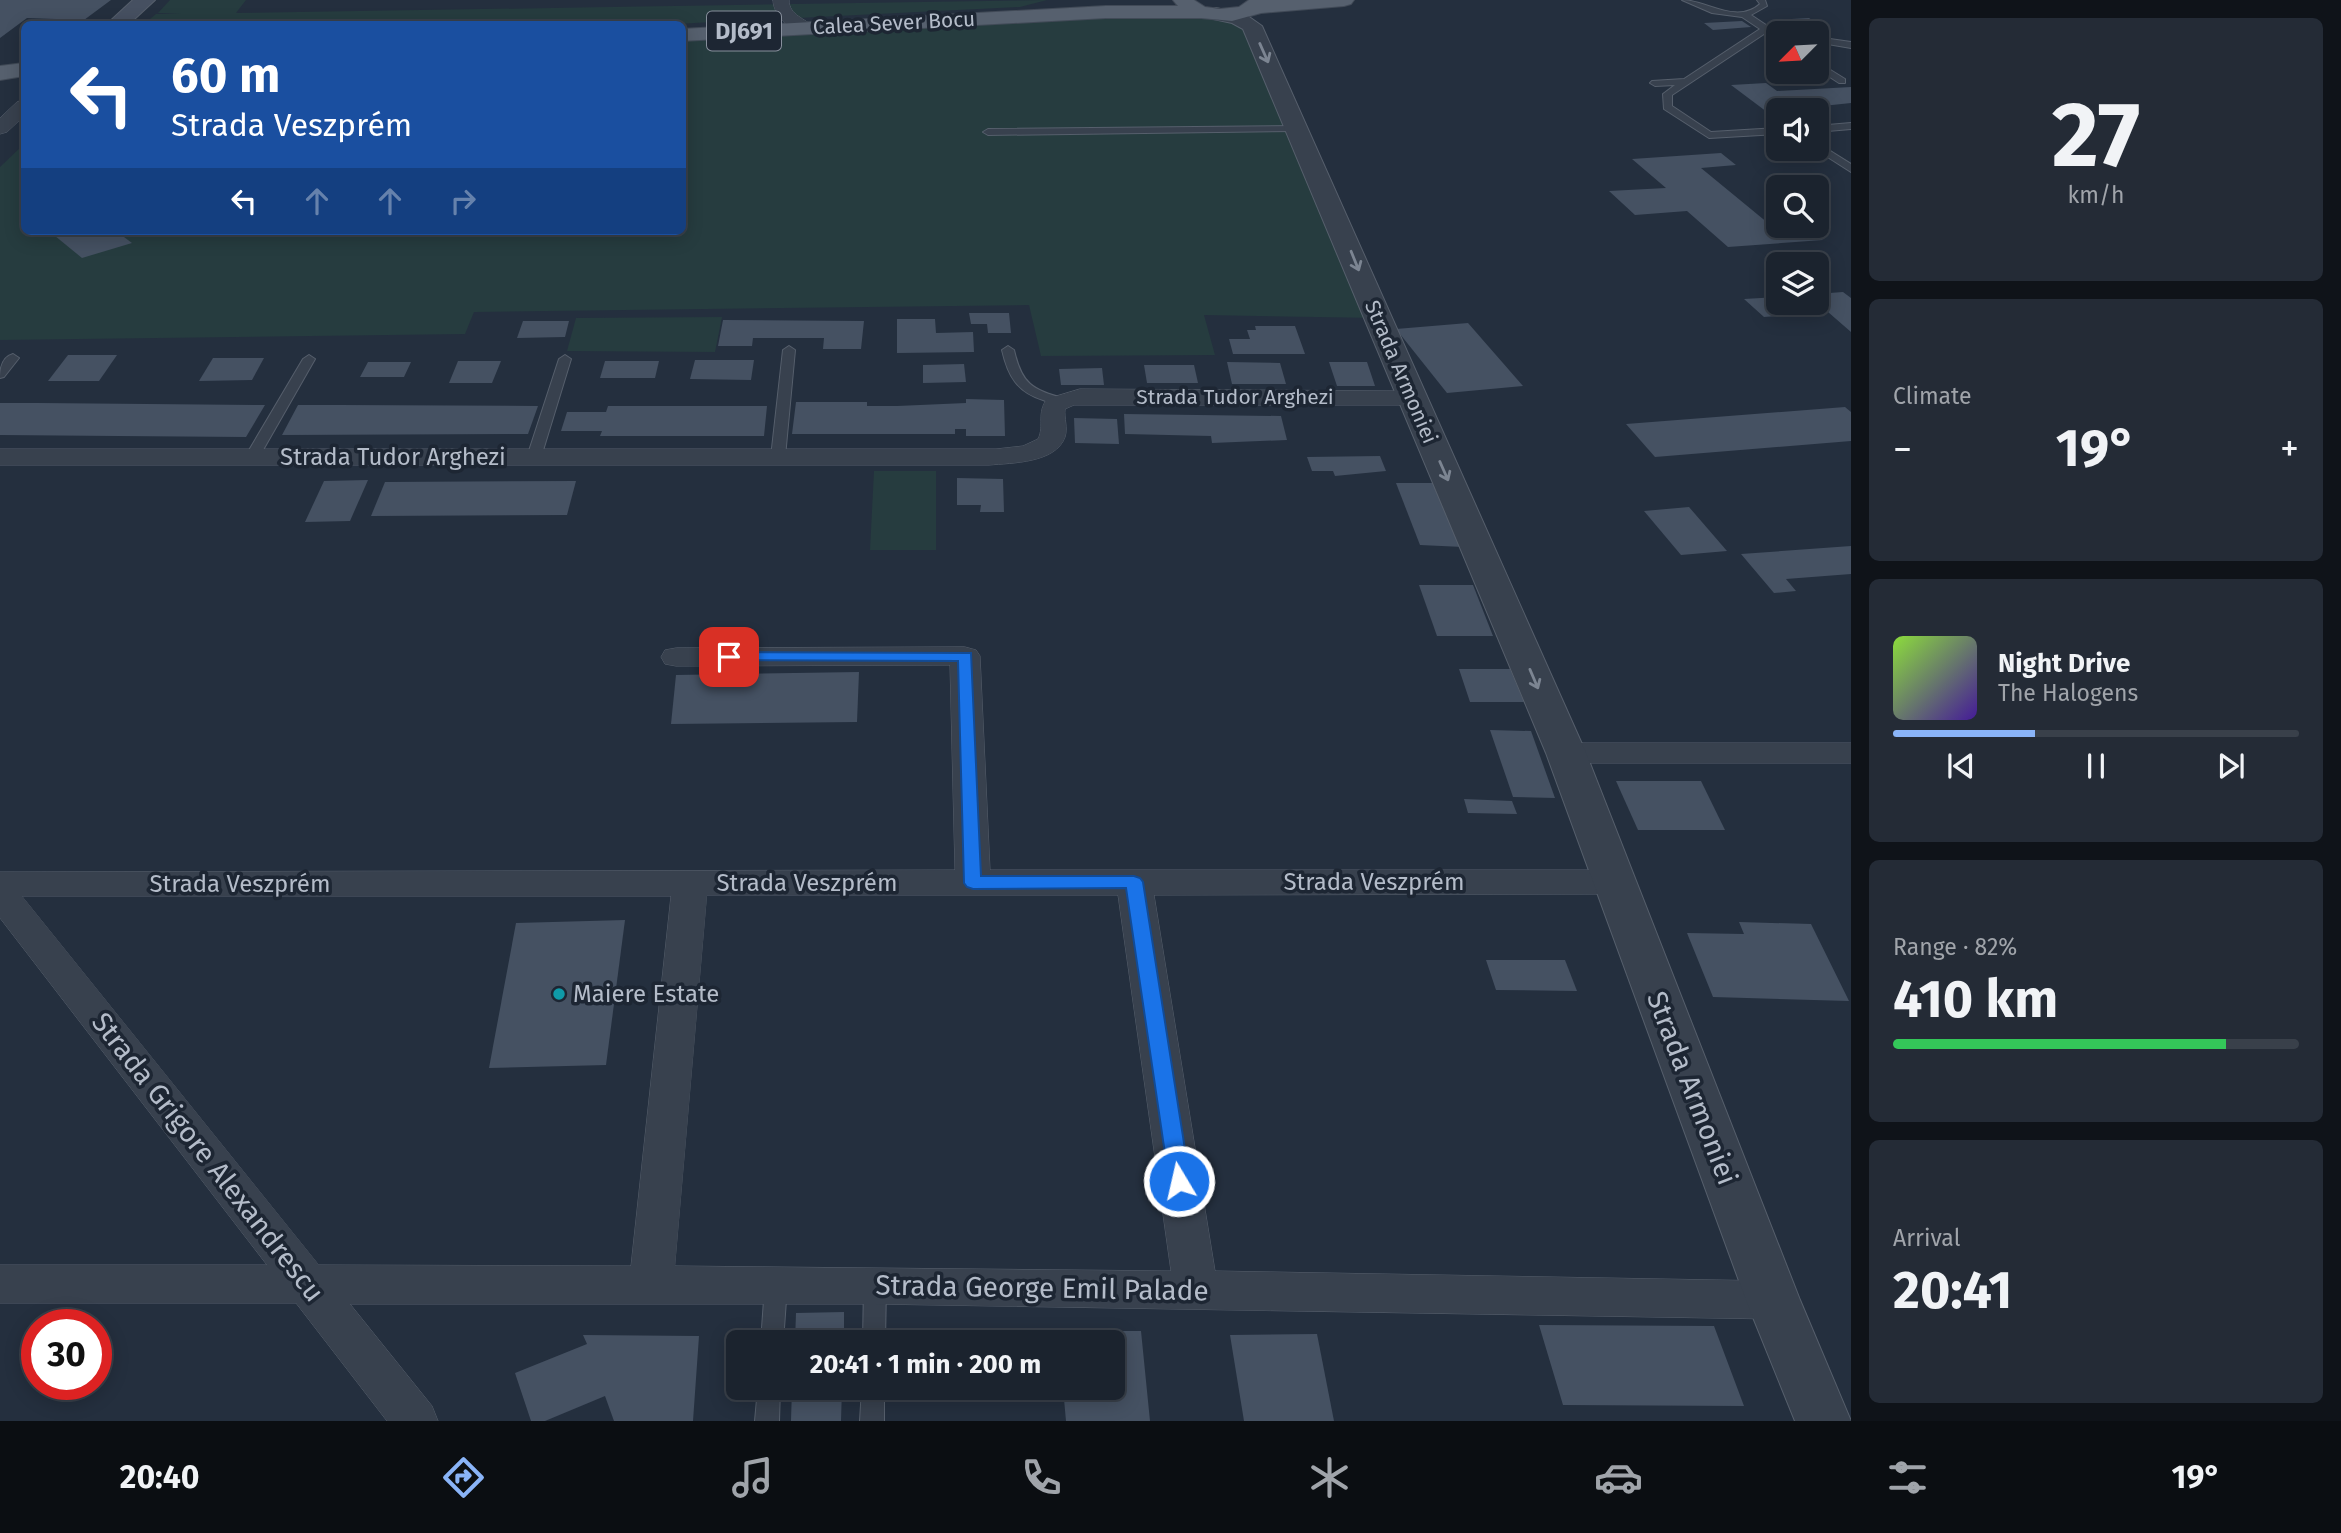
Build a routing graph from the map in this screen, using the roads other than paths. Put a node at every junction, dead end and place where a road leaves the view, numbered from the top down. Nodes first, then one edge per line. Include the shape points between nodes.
1 (145, 0) edge
2 (781, 0) edge
3 (1344, 0) edge
4 (1686, 0) edge
5 (1761, 0) edge
6 (1258, 4) edge
7 (1195, 6) edge
8 (1745, 15) junction
9 (120, 21) edge
10 (806, 28) junction
11 (1766, 29) joint
12 (686, 35) edge
13 (1829, 41) edge
14 (1851, 45) edge
15 (1829, 72) edge
16 (1842, 81) dead end
17 (1689, 82) junction
18 (1655, 83) dead end
19 (21, 109) edge
20 (1851, 126) edge
21 (0, 128) edge
22 (1296, 128) junction
23 (1829, 128) edge
24 (988, 132) dead end
25 (1766, 132) edge
26 (1829, 154) edge
27 (1851, 169) edge
28 (789, 350) dead end
29 (1009, 350) dead end
30 (13, 358) dead end
31 (309, 359) dead end
32 (565, 359) dead end
33 (0, 374) edge
34 (1411, 398) junction
35 (1060, 402) junction
36 (0, 457) edge
37 (252, 457) junction
38 (534, 457) junction
39 (778, 457) junction
40 (676, 657) dead end
41 (1566, 753) junction
42 (1851, 753) edge
43 (1134, 882) junction
44 (1614, 882) junction
45 (690, 883) junction
46 (973, 883) junction
47 (0, 884) edge
48 (0, 893) edge
49 (0, 1284) edge
50 (875, 1285) junction
51 (310, 1286) junction
52 (651, 1286) junction
53 (776, 1286) junction
54 (1196, 1290) junction
55 (1773, 1300) junction
56 (773, 1330) edge
57 (874, 1330) edge
58 (768, 1400) edge
59 (873, 1400) edge
60 (415, 1421) edge
61 (767, 1421) edge
62 (872, 1421) edge
63 (1824, 1421) edge

1 - 9 main road
2 - 10 street via 791,20
3 - 6 main road, DJ691
4 - 8 lane
5 - 8 lane via 1761,9
6 - 7 main road, DJ691 via 1243,13
7 - 10 main road, Calea Sever Bocu / DJ691
7 -> 22 street, Strada Armoniei via 1240,18 1252,26
8 - 11 lane
10 - 12 main road, Calea Sever Bocu / DJ691
11 - 17 lane
13 - 14 lane
15 - 16 lane
17 - 18 lane
17 - 25 lane via 1668,94 1667,107 1709,135
19 - 21 street
20 - 23 lane
22 - 24 lane
22 -> 34 street, Strada Armoniei
26 - 27 lane
28 - 39 lane
29 - 35 lane via 1016,380
30 - 33 lane
31 - 37 lane, Strada Tudor Arghezi
32 - 38 lane, Strada Tudor Arghezi
34 - 35 street, Strada Tudor Arghezi via 1104,396
34 -> 41 street, Strada Armoniei
35 - 39 street, Strada Tudor Arghezi via 1053,408 1051,441 1022,453
36 - 37 street, Strada Tudor Arghezi
37 - 38 street, Strada Tudor Arghezi
38 - 39 street, Strada Tudor Arghezi
40 - 46 street via 965,656
41 - 42 street
41 - 44 street, Strada Armoniei
43 - 44 street, Strada Veszprém
43 - 46 street, Strada Veszprém
43 - 54 street
44 - 55 street, Strada Armoniei
45 - 46 street, Strada Veszprém
45 - 47 street, Strada Veszprém
45 - 52 street
48 - 51 street, Strada Grigore Alexandrescu
49 - 51 street, Strada George Emil Palade
50 - 53 street, Strada George Emil Palade
50 - 54 street, Strada George Emil Palade
50 - 57 lane
51 - 52 street, Strada George Emil Palade
51 - 60 street, Strada Grigore Alexandrescu
52 - 53 street, Strada George Emil Palade
53 - 56 lane
54 - 55 street, Strada George Emil Palade
55 - 63 street, Strada Armoniei
58 - 61 lane
59 - 62 lane

